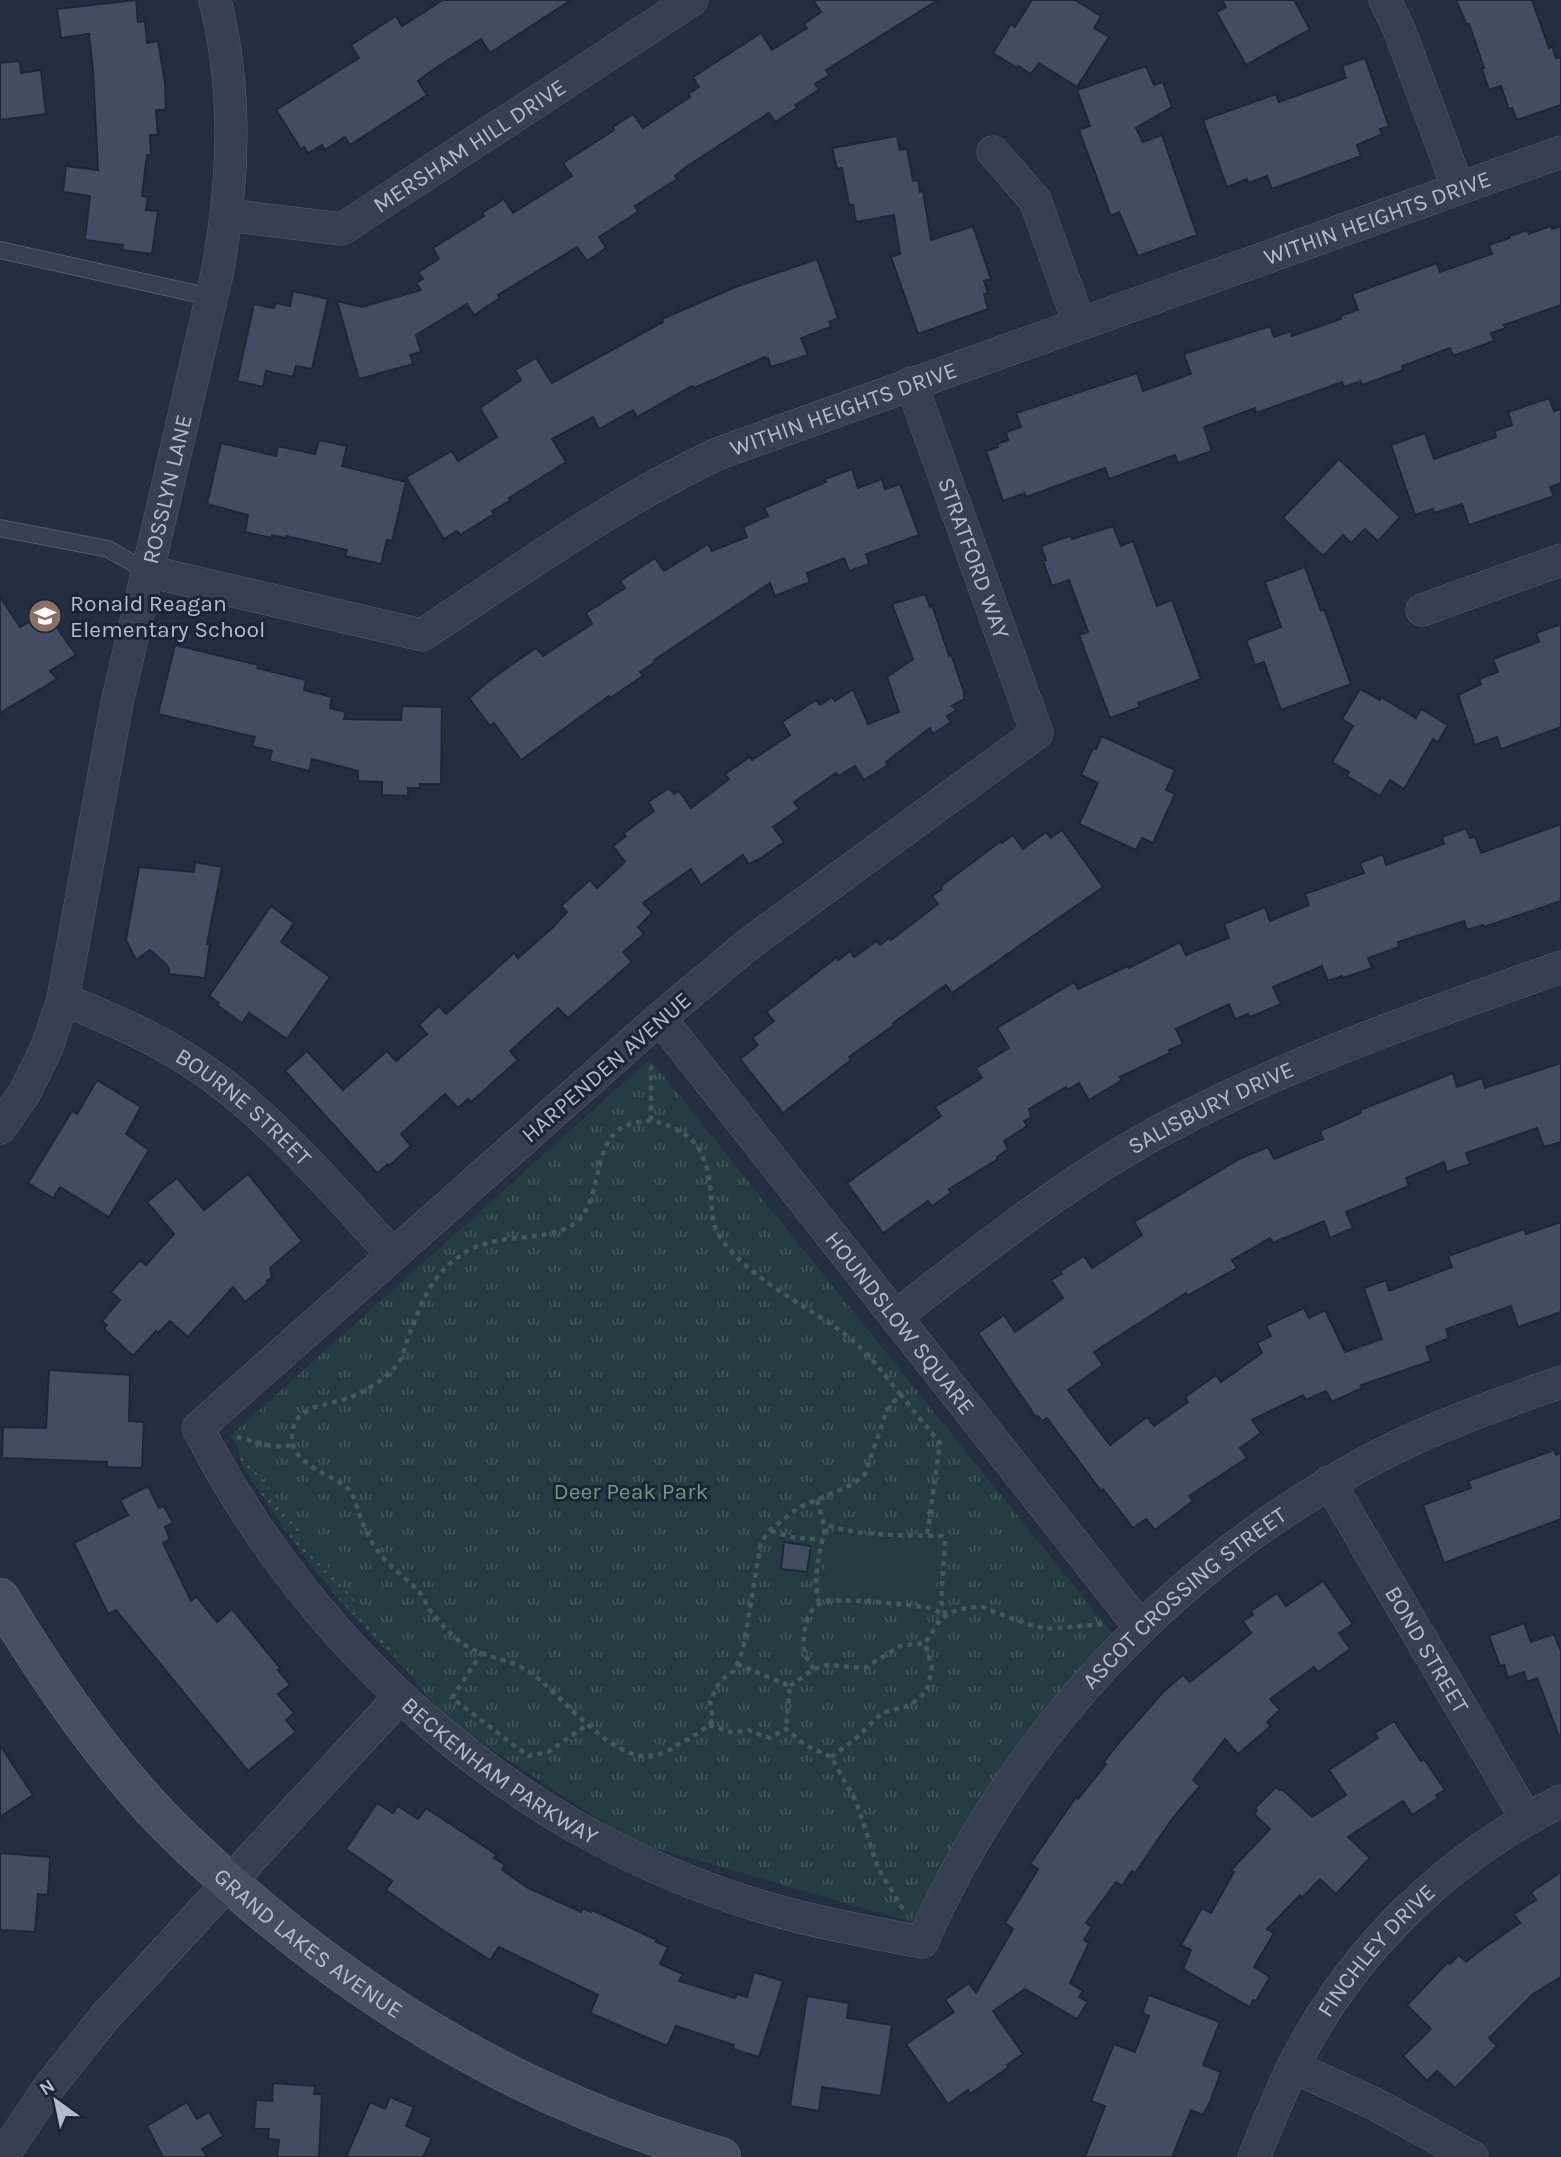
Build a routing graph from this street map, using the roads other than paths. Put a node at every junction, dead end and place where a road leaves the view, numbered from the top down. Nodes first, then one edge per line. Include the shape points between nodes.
1 (215, 0) edge
2 (692, 0) edge
3 (1385, 0) edge
4 (993, 152) dead end
5 (1561, 152) edge
6 (1458, 188) junction
7 (227, 215) junction
8 (0, 250) edge
9 (211, 297) junction
10 (1079, 323) junction
11 (911, 383) junction
12 (0, 528) edge
13 (1561, 560) edge
14 (147, 571) junction
15 (1422, 610) dead end
16 (1037, 733) joint
17 (1561, 967) edge
18 (63, 999) junction
19 (669, 1030) junction
20 (0, 1128) edge
21 (393, 1255) junction
22 (895, 1317) junction
23 (1561, 1382) edge
24 (198, 1429) joint
25 (1329, 1482) junction
26 (0, 1598) edge
27 (1137, 1624) junction
28 (400, 1698) junction
29 (1561, 1801) edge
30 (1526, 1818) junction
31 (229, 1882) junction
32 (922, 1942) joint
33 (1293, 2067) junction
34 (2, 2157) edge
35 (722, 2157) edge
36 (1254, 2157) edge
37 (1472, 2157) edge

1 - 7 street, ROSSLYN LANE via 230,89
2 - 7 street, MERSHAM HILL DRIVE via 342,229
3 - 6 street
4 - 10 street via 1035,200
5 - 6 street, WITHIN HEIGHTS DRIVE
6 - 10 street, WITHIN HEIGHTS DRIVE
7 - 9 street, ROSSLYN LANE
8 - 9 lane
9 - 14 street, ROSSLYN LANE
10 - 11 street, WITHIN HEIGHTS DRIVE
11 - 14 street, WITHIN HEIGHTS DRIVE via 717,454 665,478 422,635
11 - 16 street, STRATFORD WAY
12 - 14 lane via 108,549
13 - 15 street
14 - 18 street, ROSSLYN LANE via 117,703
16 - 19 street, HARPENDEN AVENUE via 750,943
17 - 22 street, SALISBURY DRIVE via 1352,1042 1171,1125 1018,1223
18 - 20 street, ROSSLYN LANE via 47,1047 25,1092
18 - 21 street, BOURNE STREET via 138,1032 243,1100 289,1141
19 - 21 street, HARPENDEN AVENUE
19 - 22 street, HOUNDSLOW SQUARE
21 - 24 street, HARPENDEN AVENUE
22 - 27 street, HOUNDSLOW SQUARE
23 - 25 street, ASCOT CROSSING STREET via 1450,1423
24 - 28 street, BECKENHAM PARKWAY via 251,1521 299,1588
25 - 27 street, ASCOT CROSSING STREET via 1263,1524
25 - 30 street, BOND STREET
26 - 31 street, GRAND LAKES AVENUE via 87,1731 184,1843
27 - 32 street, ASCOT CROSSING STREET via 1047,1730 1007,1786
28 - 31 street
28 - 32 street, BECKENHAM PARKWAY via 496,1775 624,1851 699,1885 761,1906 841,1928
29 - 30 street, FINCHLEY DRIVE
30 - 33 street, FINCHLEY DRIVE via 1441,1879 1402,1914 1346,1981
31 - 34 street via 104,2018
31 - 35 street, GRAND LAKES AVENUE via 308,1949 447,2043 597,2115
33 - 36 street, FINCHLEY DRIVE
33 - 37 street via 1373,2103

